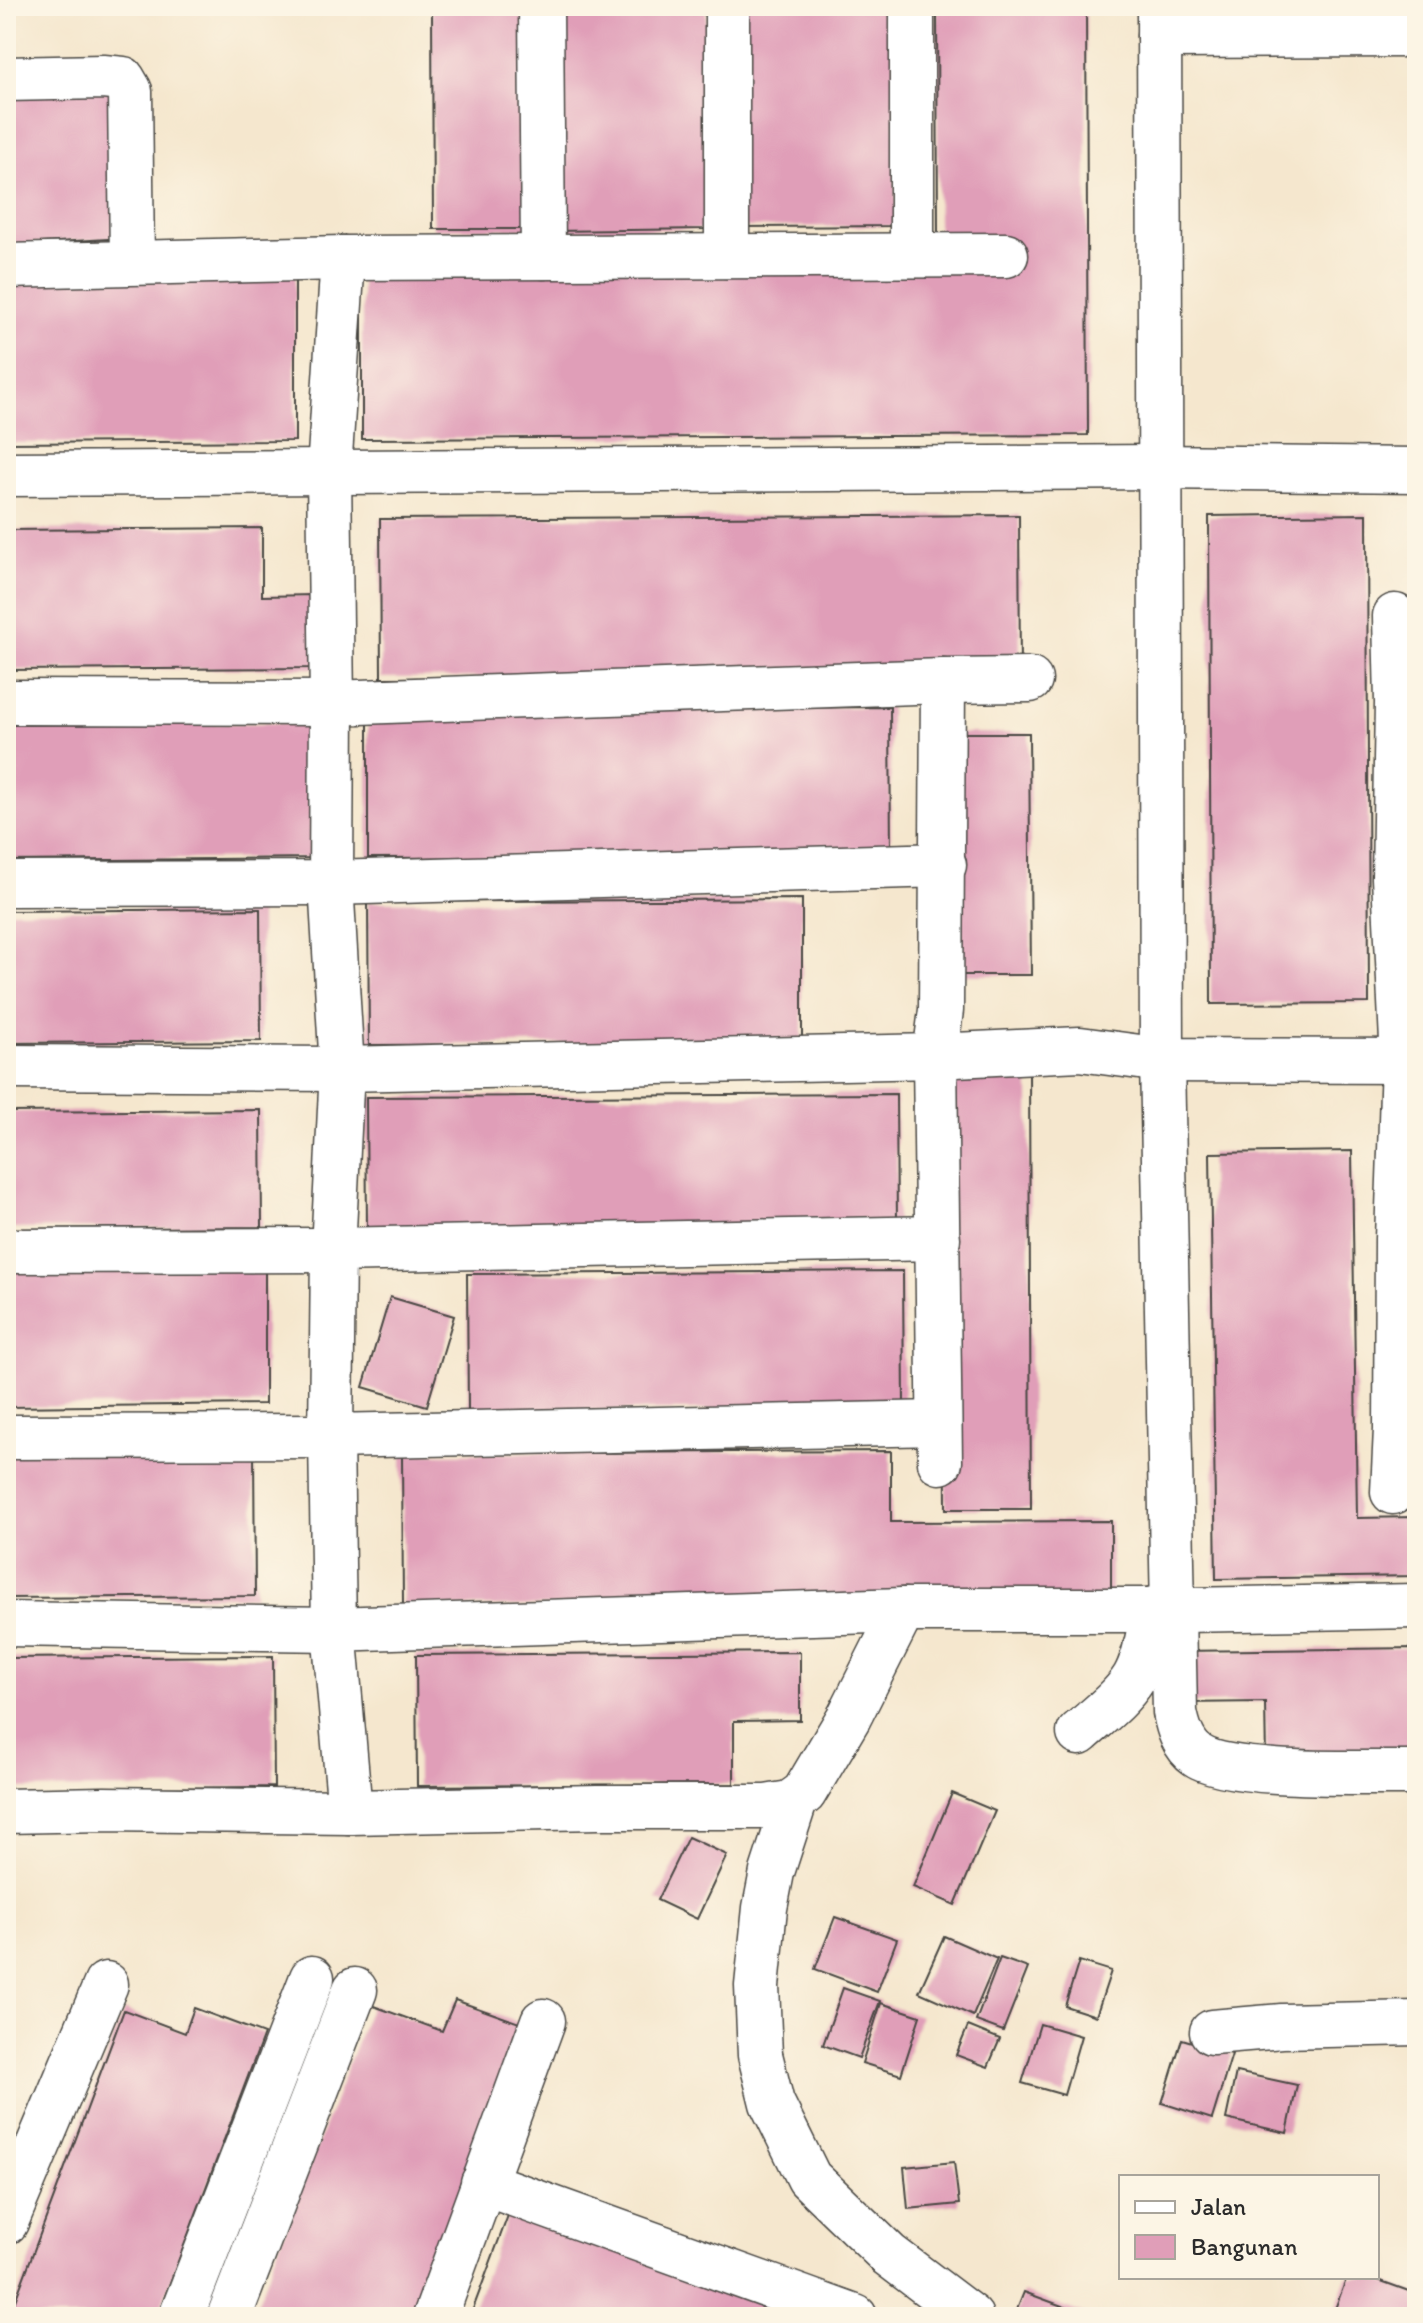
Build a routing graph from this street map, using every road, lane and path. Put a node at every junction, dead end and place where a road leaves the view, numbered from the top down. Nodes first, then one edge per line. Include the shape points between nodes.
1 (541, 6) edge
2 (727, 6) edge
3 (912, 6) edge
4 (1159, 21) edge
5 (1406, 25) edge
6 (6, 79) edge
7 (912, 254) junction
8 (1006, 255) dead end
9 (727, 256) junction
10 (543, 257) junction
11 (343, 258) junction
12 (132, 262) junction
13 (6, 266) edge
14 (1158, 467) junction
15 (1417, 470) edge
16 (329, 471) junction
17 (6, 474) edge
18 (1395, 616) dead end
19 (1030, 680) dead end
20 (943, 681) junction
21 (6, 702) edge
22 (332, 703) junction
23 (1407, 703) edge
24 (944, 865) junction
25 (1406, 878) edge
26 (331, 883) junction
27 (6, 884) edge
28 (935, 1056) junction
29 (1162, 1060) junction
30 (1410, 1062) edge
31 (6, 1067) edge
32 (342, 1069) junction
33 (938, 1238) junction
34 (1407, 1239) edge
35 (333, 1250) junction
36 (6, 1251) edge
37 (1407, 1429) edge
38 (331, 1436) junction
39 (6, 1437) edge
40 (1393, 1492) dead end
41 (1417, 1606) edge
42 (903, 1610) junction
43 (1164, 1610) junction
44 (6, 1624) edge
45 (334, 1629) junction
46 (1079, 1733) dead end
47 (1417, 1773) edge
48 (795, 1801) junction
49 (6, 1811) edge
50 (350, 1812) junction
51 (106, 1984) dead end
52 (543, 2021) dead end
53 (1417, 2023) edge
54 (1212, 2032) dead end
55 (483, 2183) junction
56 (8, 2208) edge
57 (181, 2317) edge
58 (229, 2317) edge
59 (435, 2317) edge
60 (855, 2317) edge
61 (971, 2317) edge

1 - 10 street
2 - 9 street
3 - 7 street
4 - 5 street
4 - 14 street
6 - 12 street via 123,79 130,91
7 - 8 street
7 - 9 street
9 - 10 street
10 - 11 street
11 - 12 street
11 - 16 street
12 - 13 street
14 - 15 street
14 - 16 street
14 - 29 street
16 - 17 street
16 - 22 street
18 - 23 street
19 - 20 street
20 - 22 street
20 - 24 street
21 - 22 street
22 - 26 street
23 - 25 street
24 - 26 street
24 - 28 street
25 - 30 street
26 - 27 street
26 - 32 street
28 - 29 street via 1080,1049
28 - 32 street
28 - 33 street
29 - 30 street
29 - 43 street
30 - 34 street
31 - 32 street
32 - 35 street
33 - 35 street
33 - 38 street via 939,1442
34 - 37 street
35 - 36 street
35 - 38 street
37 - 40 street
38 - 39 street
38 - 45 street
41 - 43 street
42 - 43 street
42 - 45 street
42 - 48 street via 849,1717
43 - 46 street via 1134,1678
43 - 47 street via 1178,1727 1198,1755 1267,1771
44 - 45 street
45 - 50 street
48 - 50 street via 766,1807
48 - 61 street via 772,1872 757,1986 760,2055 772,2103 809,2178 889,2255
49 - 50 street
51 - 56 street
52 - 55 street
53 - 54 street
55 - 59 street
55 - 60 street
57 - 58 street via 326,2001

